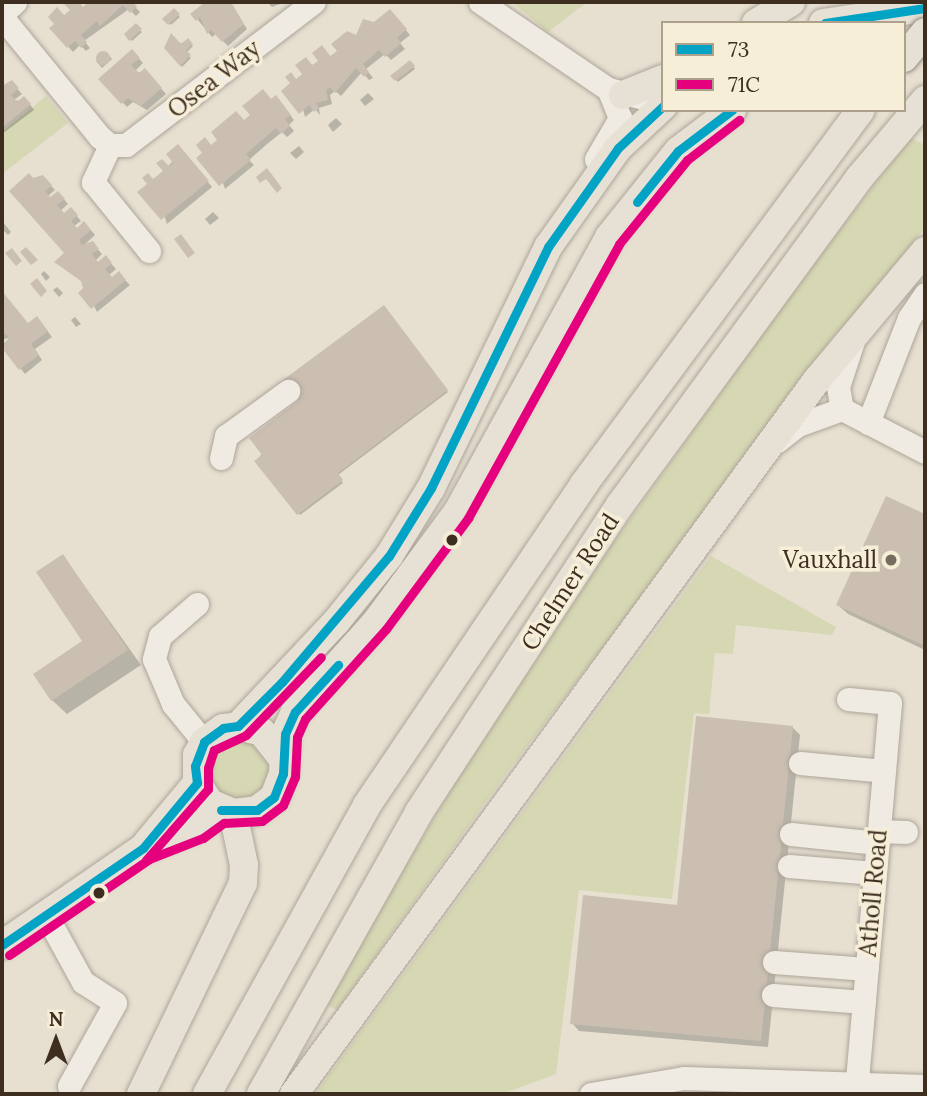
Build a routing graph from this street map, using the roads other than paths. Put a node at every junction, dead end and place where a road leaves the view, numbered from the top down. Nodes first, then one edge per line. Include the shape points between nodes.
1 (15, 2) edge
2 (314, 2) edge
3 (480, 2) edge
4 (790, 2) edge
5 (925, 8) edge
6 (2, 15) edge
7 (759, 21) edge
8 (770, 21) edge
9 (837, 21) edge
10 (925, 32) edge
11 (925, 49) edge
12 (906, 52) edge
13 (906, 56) edge
14 (661, 79) edge
15 (610, 89) junction
16 (661, 95) edge
17 (925, 100) edge
18 (661, 108) edge
19 (729, 112) edge
20 (859, 112) edge
21 (110, 145) junction
22 (548, 247) junction
23 (149, 251) dead end
24 (925, 251) edge
25 (925, 293) edge
26 (855, 335) junction
27 (288, 391) dead end
28 (842, 409) junction
29 (868, 423) junction
30 (764, 452) junction
31 (925, 452) edge
32 (221, 458) dead end
33 (197, 604) dead end
34 (848, 699) dead end
35 (238, 726) junction
36 (204, 742) junction
37 (282, 758) junction
38 (800, 763) dead end
39 (884, 771) junction
40 (197, 783) junction
41 (227, 811) junction
42 (906, 832) dead end
43 (791, 834) dead end
44 (878, 837) junction
45 (143, 848) junction
46 (789, 866) dead end
47 (875, 873) junction
48 (46, 913) junction
49 (2, 945) edge
50 (774, 962) dead end
51 (867, 969) junction
52 (773, 995) dead end
53 (864, 1002) junction
54 (857, 1083) junction
55 (69, 1086) dead end
56 (925, 1086) edge
57 (141, 1094) edge
58 (207, 1094) edge
59 (261, 1094) edge
60 (294, 1094) edge
61 (591, 1094) edge

1 - 6 street
2 - 21 street, Osea Way via 244,52 141,138 126,145
3 - 15 street
4 - 7 main road
4 - 8 main road
5 - 9 main road
6 - 21 street
10 - 13 main road, bridge
11 - 12 main road
14 - 15 main road
15 - 16 street
15 - 22 street via 620,118 570,197
17 - 59 main road, Chelmer Road via 747,328 620,505 419,812
18 - 22 main road via 618,148
19 - 37 main road via 678,151 608,237 458,511 376,622 295,712
20 - 58 main road, Chelmer Road via 584,484 367,805
21 - 23 street via 93,182
22 - 35 main road via 431,488 389,556 327,632
24 - 26 main road
25 - 29 street via 909,317
26 - 28 street via 838,387
26 - 30 main road
27 - 32 street via 226,436
28 - 29 street
28 - 30 street via 798,425
29 - 31 street
30 - 60 main road
33 - 36 street via 160,636 154,659 173,704
34 - 39 street, Atholl Road via 890,703
35 - 36 main road via 223,728
35 - 37 main road via 262,732
36 - 40 main road via 195,766
37 - 41 main road via 283,774 274,797 257,810
38 - 39 street
39 - 44 street, Atholl Road
40 - 41 main road via 204,796
40 - 45 main road
41 - 45 main road
41 - 57 main road via 244,865 243,883
42 - 44 street
43 - 44 street
44 - 47 street, Atholl Road
45 - 48 main road
46 - 47 street
47 - 51 street, Atholl Road
48 - 49 main road
48 - 55 street via 83,982 115,1003
50 - 51 street
51 - 53 street, Atholl Road
52 - 53 street
53 - 54 street, Atholl Road
54 - 56 street
54 - 61 street via 684,1078

